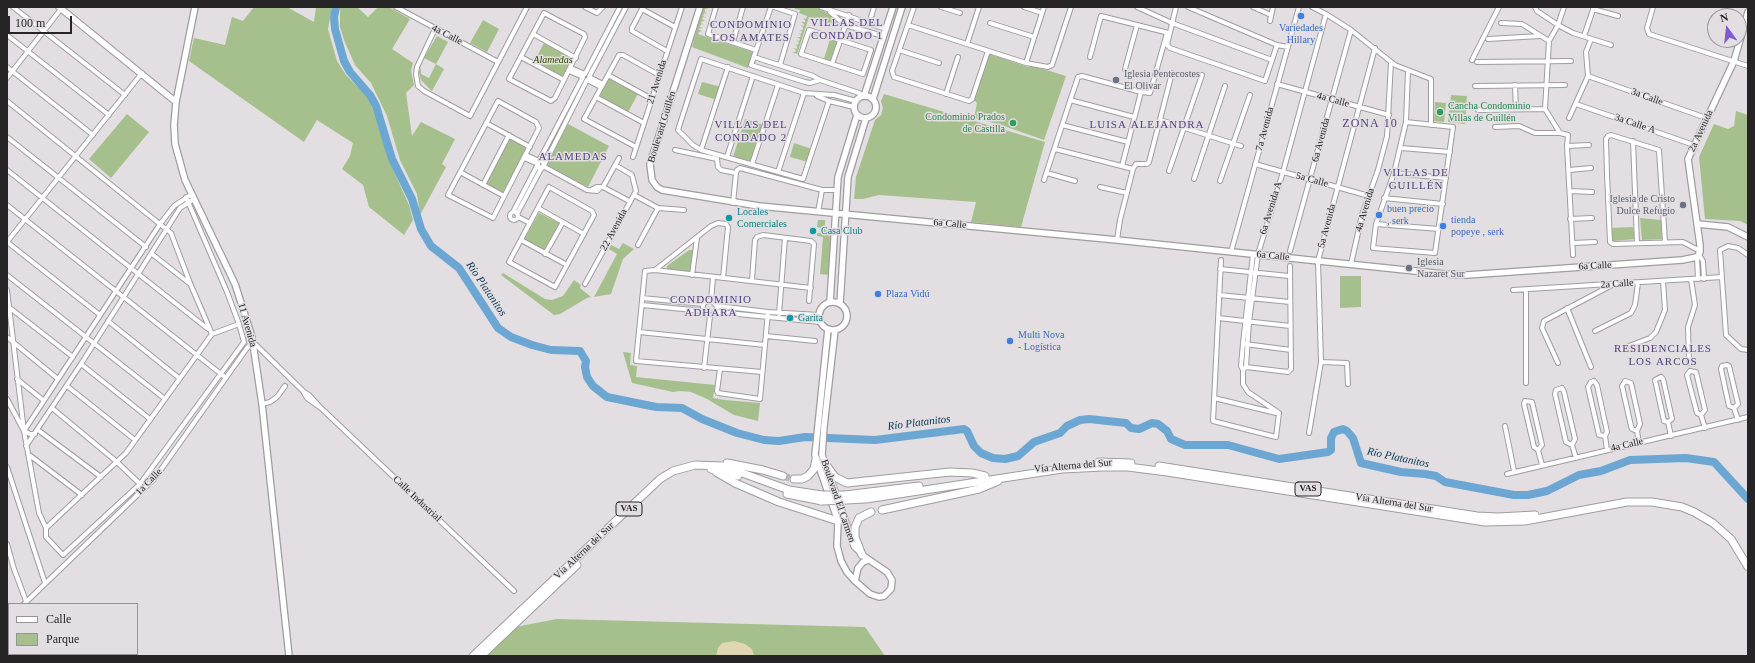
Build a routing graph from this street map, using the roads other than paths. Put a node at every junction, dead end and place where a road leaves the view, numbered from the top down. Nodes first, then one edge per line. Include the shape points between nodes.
1 (13, 7) edge
2 (195, 7) edge
3 (396, 7) edge
4 (586, 7) edge
5 (620, 7) edge
6 (626, 7) edge
7 (682, 7) edge
8 (700, 7) edge
9 (716, 7) edge
10 (743, 7) edge
11 (771, 7) edge
12 (774, 7) edge
13 (821, 7) edge
14 (874, 7) edge
15 (893, 7) edge
16 (902, 7) edge
17 (914, 7) edge
18 (941, 7) edge
19 (979, 7) edge
20 (1024, 7) edge
21 (1044, 7) edge
22 (1071, 7) edge
23 (1138, 7) edge
24 (1176, 7) edge
25 (1188, 7) edge
26 (1253, 7) edge
27 (1273, 7) edge
28 (1299, 7) edge
29 (1312, 7) edge
30 (1499, 7) edge
31 (1535, 7) edge
32 (1564, 7) edge
33 (1654, 7) edge
34 (60, 8) edge
35 (525, 8) edge
36 (643, 8) edge
37 (1593, 8) edge
38 (602, 9) edge
39 (828, 10) junction
40 (1042, 12) junction
41 (1748, 12) edge
42 (960, 13) dead end
43 (1326, 14) junction
44 (1271, 15) junction
45 (849, 16) junction
46 (1618, 16) dead end
47 (1270, 21) dead end
48 (1172, 22) junction
49 (990, 23) dead end
50 (868, 24) junction
51 (1501, 24) dead end
52 (845, 25) junction
53 (908, 25) junction
54 (1137, 25) junction
55 (1558, 25) junction
56 (675, 27) junction
57 (435, 29) junction
58 (886, 29) junction
59 (866, 30) junction
60 (1351, 30) junction
61 (44, 31) junction
62 (1168, 33) junction
63 (533, 34) junction
64 (7, 35) edge
65 (883, 36) junction
66 (1541, 36) junction
67 (1584, 36) junction
68 (1034, 37) junction
69 (1591, 38) junction
70 (1488, 39) dead end
71 (840, 40) junction
72 (1549, 41) junction
73 (732, 42) junction
74 (967, 44) junction
75 (1277, 45) junction
76 (1611, 45) dead end
77 (1288, 47) junction
78 (1375, 48) junction
79 (756, 50) junction
80 (899, 50) junction
81 (28, 51) junction
82 (667, 51) junction
83 (988, 51) junction
84 (754, 56) junction
85 (520, 57) junction
86 (958, 57) dead end
87 (1090, 57) dead end
88 (576, 58) junction
89 (1272, 60) junction
90 (1472, 60) dead end
91 (1734, 60) junction
92 (1571, 61) dead end
93 (498, 62) junction
94 (1391, 62) junction
95 (1477, 62) dead end
96 (1547, 62) junction
97 (939, 63) dead end
98 (1026, 63) junction
99 (832, 64) junction
100 (780, 65) junction
101 (1748, 66) edge
102 (728, 67) junction
103 (7, 68) edge
104 (570, 69) junction
105 (1125, 69) dead end
106 (1408, 71) junction
107 (12, 72) junction
108 (142, 73) junction
109 (1172, 73) dead end
110 (608, 74) junction
111 (659, 75) junction
112 (1202, 75) dead end
113 (584, 76) junction
114 (753, 76) junction
115 (1588, 76) junction
116 (7, 78) edge
117 (588, 79) junction
118 (564, 80) junction
119 (820, 80) junction
120 (1277, 84) junction
121 (602, 85) junction
122 (778, 85) junction
123 (1546, 85) junction
124 (1565, 85) dead end
125 (1225, 86) dead end
126 (1475, 86) dead end
127 (1515, 86) junction
128 (1141, 92) junction
129 (1304, 92) junction
130 (804, 93) junction
131 (946, 94) junction
132 (125, 95) junction
133 (815, 95) junction
134 (1250, 95) dead end
135 (841, 96) junction
136 (864, 96) junction
137 (596, 97) junction
138 (652, 99) junction
139 (873, 99) junction
140 (1332, 99) junction
141 (1070, 100) junction
142 (7, 101) edge
143 (856, 101) junction
144 (176, 102) junction
145 (829, 102) junction
146 (840, 103) junction
147 (1576, 104) junction
148 (1359, 107) junction
149 (854, 108) junction
150 (1516, 109) junction
151 (1545, 109) junction
152 (1478, 110) dead end
153 (109, 115) junction
154 (858, 115) junction
155 (1389, 115) junction
156 (1134, 117) junction
157 (866, 118) junction
158 (1568, 118) dead end
159 (1706, 118) junction
160 (1160, 120) junction
161 (1406, 122) junction
162 (486, 123) junction
163 (644, 123) junction
164 (1062, 125) junction
165 (1431, 125) junction
166 (1495, 127) dead end
167 (1184, 128) junction
168 (1560, 133) junction
169 (93, 134) junction
170 (509, 135) junction
171 (1208, 136) junction
172 (7, 137) edge
173 (1128, 142) junction
174 (1633, 142) junction
175 (1233, 144) junction
176 (1589, 145) dead end
177 (1694, 145) junction
178 (1241, 146) dead end
179 (1567, 146) junction
180 (530, 147) junction
181 (636, 147) junction
182 (1400, 148) junction
183 (1055, 149) junction
184 (675, 150) dead end
185 (701, 150) junction
186 (1450, 152) junction
187 (75, 156) junction
188 (525, 156) junction
189 (633, 157) dead end
190 (727, 157) junction
191 (619, 158) dead end
192 (538, 163) junction
193 (752, 164) junction
194 (1255, 164) junction
195 (543, 166) junction
196 (615, 166) junction
197 (1122, 166) junction
198 (1591, 168) dead end
199 (1133, 169) junction
200 (7, 170) edge
201 (1569, 170) junction
202 (1169, 171) dead end
203 (460, 172) junction
204 (778, 172) junction
205 (1282, 172) junction
206 (736, 173) junction
207 (1047, 173) junction
208 (1394, 173) junction
209 (58, 178) junction
210 (1446, 178) junction
211 (1194, 179) dead end
212 (1310, 179) junction
213 (1044, 180) dead end
214 (1075, 181) dead end
215 (1220, 181) dead end
216 (483, 185) junction
217 (602, 187) junction
218 (1100, 187) dead end
219 (1337, 187) junction
220 (822, 190) junction
221 (837, 190) junction
222 (1570, 191) junction
223 (1592, 192) dead end
224 (1127, 193) junction
225 (504, 196) junction
226 (634, 196) junction
227 (1369, 196) junction
228 (193, 197) junction
229 (42, 198) junction
230 (1384, 198) junction
231 (187, 200) junction
232 (629, 201) junction
233 (733, 203) junction
234 (1443, 204) junction
235 (7, 205) edge
236 (538, 208) junction
237 (658, 208) junction
238 (684, 210) dead end
239 (818, 212) junction
240 (836, 213) junction
241 (845, 214) junction
242 (516, 216) junction
243 (1592, 218) dead end
244 (1570, 219) junction
245 (25, 220) junction
246 (563, 222) junction
247 (160, 224) junction
248 (530, 224) junction
249 (1376, 224) junction
250 (1698, 224) junction
251 (1439, 229) junction
252 (167, 230) junction
253 (584, 234) junction
254 (1748, 237) edge
255 (696, 238) junction
256 (785, 238) junction
257 (521, 240) junction
258 (1117, 240) junction
259 (7, 242) edge
260 (1595, 242) dead end
261 (1665, 242) junction
262 (1573, 243) junction
263 (1637, 243) junction
264 (638, 244) dead end
265 (146, 247) junction
266 (1290, 250) dead end
267 (1231, 252) junction
268 (152, 254) junction
269 (545, 254) junction
270 (1255, 254) junction
271 (1699, 254) junction
272 (1573, 255) dead end
273 (1748, 255) edge
274 (1221, 260) dead end
275 (1318, 261) junction
276 (1351, 264) junction
277 (567, 265) junction
278 (1290, 266) dead end
279 (131, 269) junction
280 (1220, 269) junction
281 (655, 270) junction
282 (1253, 272) junction
283 (7, 275) edge
284 (138, 275) junction
285 (692, 275) junction
286 (1289, 276) junction
287 (713, 278) junction
288 (723, 278) junction
289 (1722, 278) junction
290 (1691, 279) junction
291 (1698, 279) junction
292 (1704, 279) junction
293 (752, 280) junction
294 (1663, 281) junction
295 (190, 283) junction
296 (1638, 283) junction
297 (585, 284) dead end
298 (781, 284) junction
299 (1614, 284) junction
300 (810, 288) junction
301 (7, 290) edge
302 (1513, 290) dead end
303 (1526, 290) junction
304 (116, 292) junction
305 (1219, 295) junction
306 (124, 297) junction
307 (642, 298) junction
308 (1250, 298) junction
309 (711, 301) junction
310 (809, 301) dead end
311 (830, 302) junction
312 (1290, 302) junction
313 (704, 304) junction
314 (840, 304) junction
315 (642, 305) junction
316 (718, 306) junction
317 (8, 307) edge
318 (1567, 308) junction
319 (703, 310) junction
320 (717, 312) junction
321 (768, 312) junction
322 (779, 312) junction
323 (800, 314) junction
324 (100, 315) junction
325 (819, 315) junction
326 (710, 316) junction
327 (767, 317) junction
328 (779, 318) junction
329 (1218, 318) junction
330 (799, 320) junction
331 (108, 321) junction
332 (1247, 321) junction
333 (820, 322) junction
334 (239, 324) junction
335 (1290, 326) junction
336 (208, 329) junction
337 (828, 329) junction
338 (835, 330) junction
339 (1595, 331) dead end
340 (639, 332) junction
341 (212, 334) junction
342 (766, 336) junction
343 (7, 337) edge
344 (85, 337) junction
345 (706, 340) junction
346 (815, 341) dead end
347 (253, 342) junction
348 (13, 343) junction
349 (1245, 343) junction
350 (94, 344) junction
351 (765, 345) junction
352 (1621, 349) dead end
353 (1291, 350) junction
354 (1748, 350) edge
355 (195, 355) junction
356 (73, 357) junction
357 (1321, 362) junction
358 (1690, 362) dead end
359 (1558, 363) dead end
360 (81, 364) junction
361 (704, 368) junction
362 (1243, 368) junction
363 (1590, 368) dead end
364 (720, 369) junction
365 (762, 372) junction
366 (220, 373) junction
367 (179, 378) junction
368 (226, 378) junction
369 (17, 379) junction
370 (58, 379) junction
371 (291, 379) junction
372 (1526, 383) dead end
373 (1348, 384) dead end
374 (66, 386) junction
375 (165, 398) junction
376 (1214, 398) junction
377 (7, 399) edge
378 (43, 400) junction
379 (262, 404) junction
380 (52, 408) junction
381 (1734, 408) junction
382 (1279, 413) junction
383 (1701, 415) junction
384 (1748, 417) edge
385 (150, 419) junction
386 (1738, 420) junction
387 (1668, 422) junction
388 (1505, 426) dead end
389 (1705, 428) junction
390 (24, 430) junction
391 (38, 430) junction
392 (1637, 431) junction
393 (1309, 433) dead end
394 (35, 434) junction
395 (1604, 436) junction
396 (1671, 436) junction
397 (135, 440) junction
398 (1639, 443) junction
399 (1572, 445) junction
400 (26, 446) junction
401 (1538, 450) junction
402 (1607, 450) junction
403 (28, 453) junction
404 (1576, 458) junction
405 (816, 460) junction
406 (117, 462) junction
407 (824, 462) junction
408 (1542, 465) junction
409 (7, 468) edge
410 (710, 469) junction
411 (1514, 471) junction
412 (149, 473) junction
413 (668, 474) junction
414 (1507, 474) dead end
415 (783, 476) tunnel mouth
416 (985, 476) junction
417 (101, 477) junction
418 (155, 478) junction
419 (1002, 478) junction
420 (794, 479) tunnel mouth
421 (140, 484) junction
422 (82, 495) junction
423 (822, 498) junction
424 (846, 498) junction
425 (882, 510) dead end
426 (871, 512) dead end
427 (838, 521) junction
428 (46, 528) junction
429 (7, 544) edge
430 (862, 555) junction
431 (1746, 558) edge
432 (869, 560) junction
433 (1748, 567) edge
434 (855, 582) junction
435 (45, 583) junction
436 (514, 591) dead end
437 (25, 603) edge
438 (290, 656) edge
439 (473, 656) edge
440 (481, 656) edge

1 - 61 street
2 - 144 main road, 11 Avenida
3 - 57 street, 4a Calle
4 - 38 street via 597,13
5 - 113 street
6 - 117 street
7 - 56 street, 21 Avenida
8 - 233 main road, Boulevard Guillén via 651,160 650,172 654,183 662,190
9 - 73 street via 708,34
10 - 73 street
11 - 79 street
12 - 100 street via 795,14
13 - 39 street
14 - 50 street
15 - 58 main road
16 - 139 main road
17 - 53 street
18 - 42 street
19 - 74 street
20 - 40 street
21 - 40 street
22 - 98 street via 1052,65 1047,68
23 - 48 street
24 - 48 street
25 - 75 street
26 - 44 street
27 - 44 street
28 - 77 street, 7a Avenida
29 - 43 street
30 - 90 street
31 - 55 street
32 - 55 street
33 - 91 street via 1647,31 1649,34
34 - 61 street
34 - 108 main road
35 - 93 street
36 - 56 street
36 - 82 street via 632,27 633,33
37 - 46 street
37 - 67 street
39 - 45 street
39 - 52 street
40 - 68 street
41 - 91 main road, 2a Avenida
43 - 60 street
43 - 129 street, 6a Avenida A
44 - 47 street
45 - 50 street
45 - 52 street
48 - 62 street
48 - 89 street
49 - 68 street
50 - 58 street
50 - 59 street
51 - 66 street via 1522,24
52 - 59 street
52 - 71 street
53 - 74 street
53 - 80 street
54 - 62 street
54 - 87 street via 1101,16
54 - 105 street
55 - 67 street
55 - 72 street
56 - 82 street, 21 Avenida
57 - 93 street, 4a Calle
57 - 93 street via 417,67 418,86 470,116
58 - 65 main road
59 - 65 street
60 - 78 street
60 - 140 street, 6a Avenida
61 - 81 street
61 - 132 street
62 - 89 street via 1167,45 1170,48 1262,81 1266,79
62 - 128 street via 1150,92
63 - 85 street
63 - 88 street
63 - 88 street via 544,13 584,34 585,39
64 - 81 street
65 - 136 main road
66 - 70 street
66 - 72 street
67 - 69 street
68 - 98 street
69 - 76 street
69 - 115 street via 1586,52
71 - 99 street
71 - 99 street via 871,50 863,74
71 - 99 street via 809,30 801,54
72 - 96 street
73 - 79 street
74 - 83 street
75 - 77 street
75 - 89 street
77 - 120 street, 7a Avenida
78 - 94 street
78 - 148 street, 5a Avenida
79 - 84 street
80 - 97 street
80 - 131 street via 892,74 894,77
81 - 107 street
81 - 153 street
82 - 111 street, 21 Avenida
83 - 98 street
83 - 131 street via 972,99 968,101
84 - 100 street
84 - 119 street via 751,65 804,82
85 - 118 street
85 - 118 street via 509,79 549,100 555,98
86 - 131 street
88 - 104 street
91 - 101 street
91 - 159 main road, 2a Avenida
92 - 96 street
94 - 106 street
94 - 155 street, 4a Avenida
95 - 96 street
96 - 123 street
100 - 119 street
102 - 114 street
102 - 185 street
102 - 185 street via 701,59 678,130
103 - 107 street
104 - 113 street
104 - 118 street
106 - 161 street
106 - 165 street via 1431,79
107 - 116 street
107 - 169 street
108 - 132 street
108 - 144 main road
109 - 160 street
110 - 111 street via 620,54
110 - 121 street
110 - 138 street
111 - 138 street, 21 Avenida
112 - 167 street
113 - 117 street via 584,81
113 - 192 street
114 - 122 street
114 - 190 street
115 - 147 street
115 - 159 street, 3a Calle
117 - 121 street
117 - 195 street
119 - 136 street
120 - 129 street, 4a Calle
120 - 194 street, 7a Avenida
121 - 137 street
122 - 130 street
122 - 193 street
123 - 124 street
123 - 127 street
123 - 151 street
125 - 171 street
126 - 127 street
127 - 150 street
128 - 141 street via 1080,76 1076,79
128 - 156 street
129 - 140 street, 4a Calle
129 - 205 street, 6a Avenida A
130 - 133 street
130 - 204 street
132 - 153 street
133 - 135 street
133 - 145 street
134 - 175 street
135 - 143 street
135 - 146 street
136 - 139 main road
136 - 143 main road
137 - 163 street
137 - 181 street via 584,119
138 - 163 street, 21 Avenida
139 - 157 main road via 876,104 875,112
140 - 148 street, 4a Calle
140 - 212 street, 6a Avenida
141 - 156 street
141 - 164 street
142 - 187 street
143 - 149 main road
144 - 228 main road, 11 Avenida via 175,144 180,166
145 - 146 street
145 - 204 street via 804,179
146 - 149 street
147 - 158 street
147 - 177 street, 3a Calle A
148 - 155 street, 4a Calle
148 - 219 street, 5a Avenida
149 - 154 main road
150 - 151 street
150 - 152 street
151 - 168 street
153 - 169 street
154 - 157 main road
154 - 221 main road via 838,177
155 - 227 street, 4a Avenida via 1387,136
156 - 173 street
157 - 241 main road via 848,178
159 - 177 main road, 2a Avenida
160 - 167 street
160 - 199 street via 1149,162 1136,164
161 - 165 street
161 - 182 street
162 - 170 street
162 - 180 street via 498,101 539,125
162 - 203 street
163 - 181 street, 21 Avenida
164 - 173 street
164 - 183 street
165 - 186 street via 1453,128
166 - 168 street via 1519,126 1535,133
167 - 171 street
167 - 202 street
168 - 179 street via 1568,135
169 - 187 street
170 - 180 street
170 - 216 street
171 - 175 street
171 - 211 street
172 - 209 street
173 - 197 street
174 - 261 street via 1660,151
174 - 263 street
174 - 263 street via 1611,135 1607,137 1607,198 1610,242
175 - 178 street
175 - 215 street
176 - 179 street
177 - 250 main road, 2a Avenida via 1688,161
179 - 201 street
180 - 188 street
181 - 189 street, 21 Avenida
182 - 186 street
182 - 208 street
183 - 197 street
183 - 207 street
184 - 206 street via 717,159 721,170
185 - 190 street
186 - 210 street
187 - 209 street
187 - 247 street
188 - 192 street
188 - 225 street
190 - 193 street
191 - 196 street
192 - 195 street via 542,161
192 - 242 street
193 - 204 street
194 - 205 street, 5a Calle
194 - 267 street, 7a Avenida
195 - 217 street via 587,190 598,190
195 - 242 street
196 - 217 street
196 - 226 street via 632,175 636,190
197 - 199 street
198 - 201 street
199 - 224 street
200 - 229 street
201 - 222 street
203 - 216 street
203 - 225 street via 448,195 493,218
205 - 212 street, 5a Calle
205 - 270 street, 6a Avenida A
206 - 220 street via 740,168
206 - 233 street
207 - 213 street
207 - 214 street
208 - 210 street
208 - 230 street
209 - 229 street
209 - 265 street
210 - 234 street
212 - 219 street, 5a Calle
212 - 266 street, 6a Avenida
216 - 225 street
217 - 232 street
218 - 224 street
219 - 227 street, 5a Calle
219 - 275 street, 5a Avenida
220 - 221 street
220 - 239 street
221 - 240 main road
222 - 223 street
222 - 244 street
224 - 258 street
226 - 232 street, 22 Avenida
226 - 237 street
227 - 276 street, 4a Avenida
228 - 231 street
228 - 347 main road, 11 Avenida via 235,284 248,319
229 - 245 street
229 - 279 street
230 - 234 street
230 - 249 street
231 - 247 street via 174,206
231 - 252 street
231 - 334 street
232 - 297 street, 22 Avenida
233 - 239 main road, Boulevard Guillén
234 - 251 street
235 - 245 street
236 - 246 street
236 - 248 street
236 - 253 street via 549,188 590,210 594,215
237 - 238 street
237 - 264 street
239 - 240 main road, Boulevard Guillén
240 - 241 main road, 6a Calle
240 - 311 main road
241 - 258 main road, 6a Calle
241 - 314 main road
242 - 248 street
243 - 244 street
244 - 262 street
245 - 259 street
245 - 304 street
246 - 253 street
246 - 269 street
247 - 252 street
247 - 265 street
248 - 257 street
249 - 251 street
249 - 251 street via 1373,248 1435,253
250 - 254 main road via 1728,227
250 - 271 main road, 2a Avenida
252 - 268 street
252 - 295 street via 171,233
253 - 277 street
255 - 281 street
255 - 285 street
255 - 288 street via 710,226 726,224 728,227
256 - 293 street via 763,235 756,238
256 - 298 street
256 - 300 street via 807,240 814,244
257 - 269 street
257 - 277 street via 509,262 555,287
258 - 267 main road, 6a Calle
259 - 324 street
260 - 262 street
261 - 263 street
261 - 271 street via 1683,242
262 - 272 street
265 - 279 street
267 - 270 main road, 6a Calle
268 - 284 street
268 - 295 street
269 - 277 street
270 - 275 main road, 6a Calle
270 - 282 street, 6a Avenida A
271 - 276 main road, 6a Calle via 1682,260 1467,275
271 - 291 street, 2a Avenida
271 - 292 street, 2a Avenida via 1703,261
273 - 289 street via 1738,248 1728,246 1720,250
274 - 280 street
275 - 276 main road, 6a Calle
275 - 357 street, 5a Avenida
278 - 286 street
279 - 284 street
279 - 304 street
280 - 282 street
280 - 305 street
281 - 285 street
281 - 307 street via 645,271
282 - 286 street
282 - 308 street, 6a Avenida A
283 - 344 street
284 - 306 street
284 - 336 street
285 - 287 street
286 - 312 street
287 - 288 street
287 - 309 street
288 - 293 street
289 - 292 street, 2a Calle
289 - 354 street via 1726,335 1741,349
290 - 291 street, 2a Calle
290 - 294 street, 2a Calle
290 - 358 street via 1695,305 1688,327
291 - 292 street, 2a Calle
293 - 298 street
294 - 296 street, 2a Calle
294 - 352 street via 1665,310 1656,332 1650,338
295 - 336 street
296 - 299 street, 2a Calle
296 - 339 street via 1635,306 1631,313
298 - 300 street
298 - 322 street
299 - 303 street, 2a Calle
299 - 318 street
300 - 310 street
301 - 317 street
302 - 303 street, 2a Calle
303 - 372 street
304 - 306 street
304 - 324 street
305 - 308 street
305 - 329 street
306 - 331 street
306 - 355 street
307 - 313 street
307 - 315 street
308 - 312 street
308 - 332 street, 6a Avenida A
309 - 313 street
309 - 316 street
311 - 314 main road
311 - 325 main road via 821,308
312 - 335 street
313 - 319 street
314 - 338 main road via 846,310 847,318 843,326
315 - 319 street
315 - 340 street
316 - 320 street
316 - 321 street
317 - 348 street
317 - 356 street
318 - 359 street via 1546,319 1542,328
318 - 363 street
319 - 326 street via 704,314
320 - 326 street
320 - 327 street
321 - 322 street
321 - 327 street
322 - 323 street
322 - 328 street
323 - 325 street
323 - 330 street
324 - 344 street
325 - 333 main road
326 - 345 street
327 - 328 street
327 - 342 street
328 - 330 street
329 - 332 street
329 - 376 street
330 - 333 street
331 - 350 street
331 - 367 street
332 - 335 street
332 - 349 street, 6a Avenida A
333 - 337 main road
334 - 341 street
334 - 366 street via 244,342
335 - 353 street
336 - 341 street
337 - 338 main road
337 - 405 main road, Boulevard El Carmen via 817,425
338 - 407 main road, Boulevard El Carmen via 824,426
340 - 345 street
340 - 361 street via 636,361
341 - 355 street
342 - 346 street
342 - 351 street
343 - 348 street
344 - 350 street
344 - 356 street
345 - 351 street
345 - 361 street
347 - 368 street, 1a Calle
347 - 371 street, Calle Industrial
347 - 379 main road, 11 Avenida
348 - 369 street
348 - 370 street
349 - 353 street
349 - 362 street, 6a Avenida A
350 - 360 street
350 - 375 street
351 - 365 street
353 - 362 street via 1291,368 1288,372
355 - 366 street
355 - 367 street
356 - 370 street
357 - 373 street via 1347,363
357 - 393 street, 5a Avenida
360 - 374 street
360 - 385 street
361 - 364 street
362 - 382 street, 6a Avenida A via 1243,384 1248,392
364 - 365 street
364 - 365 street via 718,394 760,399
366 - 368 street
366 - 412 street
367 - 375 street
368 - 418 street, 1a Calle
369 - 378 street
369 - 390 street
370 - 378 street
371 - 379 street via 277,396
371 - 436 street, Calle Industrial
374 - 380 street
374 - 397 street
375 - 385 street
376 - 382 street
376 - 382 street via 1213,421 1276,437
377 - 390 street
378 - 390 street
379 - 438 main road, 11 Avenida
380 - 391 street
380 - 406 street
381 - 381 street via 1738,404 1729,366 1724,365 1721,369 1729,406
381 - 386 street
383 - 383 street via 1705,410 1696,372 1690,371 1687,375 1697,413
383 - 389 street
384 - 386 street, 4a Calle
385 - 397 street
386 - 389 street, 4a Calle
387 - 387 street via 1672,419 1666,392 1663,379 1658,378 1655,380 1664,421
387 - 396 street
388 - 411 street
389 - 396 street, 4a Calle
390 - 394 street
390 - 400 street
391 - 394 street
391 - 417 street
392 - 392 street via 1640,424 1631,383 1625,381 1622,386 1629,420 1632,428
392 - 398 street
394 - 400 street
395 - 395 street via 1599,435 1588,387 1591,382 1598,385 1608,432
395 - 402 street
396 - 398 street, 4a Calle
397 - 406 street
398 - 402 street, 4a Calle
399 - 399 street via 1575,439 1562,388 1556,390 1555,394 1566,442
399 - 404 street
400 - 403 street
401 - 401 street via 1542,444 1532,402 1527,401 1524,404 1534,447
401 - 408 street
402 - 404 street, 4a Calle
403 - 422 street
403 - 428 street via 39,513
404 - 408 street, 4a Calle
405 - 420 highway via 814,469 808,476
405 - 427 main road, Boulevard El Carmen
406 - 417 street
406 - 421 street
407 - 416 highway via 835,477 848,483 950,472
407 - 430 main road, Boulevard El Carmen via 854,546
408 - 411 street, 4a Calle
409 - 435 street
410 - 423 highway, Vía Alterna del Sur / VAS via 736,475 788,494
410 - 427 highway via 786,505
410 - 440 highway, Vía Alterna del Sur / VAS via 688,471 663,483
411 - 414 street, 4a Calle
412 - 418 street
412 - 421 street
413 - 415 highway via 683,465 711,461
413 - 423 highway, Vía Alterna del Sur / VAS via 695,465 717,465 789,490
413 - 439 highway, Vía Alterna del Sur / VAS
416 - 424 highway, Vía Alterna del Sur / VAS
416 - 431 highway, Vía Alterna del Sur / VAS via 1061,465 1119,462 1187,470 1492,517 1541,515 1631,497 1658,498 1685,503 1710,516 1730,531
417 - 422 street
418 - 435 street, 1a Calle
419 - 424 highway, Vía Alterna del Sur / VAS via 866,499
419 - 425 highway via 979,489
419 - 431 highway, Vía Alterna del Sur / VAS via 1062,469 1128,467 1485,522 1525,521 1627,502 1658,502 1682,507 1714,523
421 - 428 street via 64,554 61,554 46,537
422 - 428 street
423 - 424 highway, Vía Alterna del Sur / VAS, bridge
426 - 430 highway via 859,518 854,530
427 - 434 main road, Boulevard El Carmen via 837,546 840,557
429 - 437 street
430 - 432 main road, Boulevard El Carmen
431 - 433 highway, Vía Alterna del Sur / VAS
432 - 434 main road via 858,568
432 - 434 main road, Boulevard El Carmen via 890,576 891,589 884,596 875,596
435 - 437 street, 1a Calle

